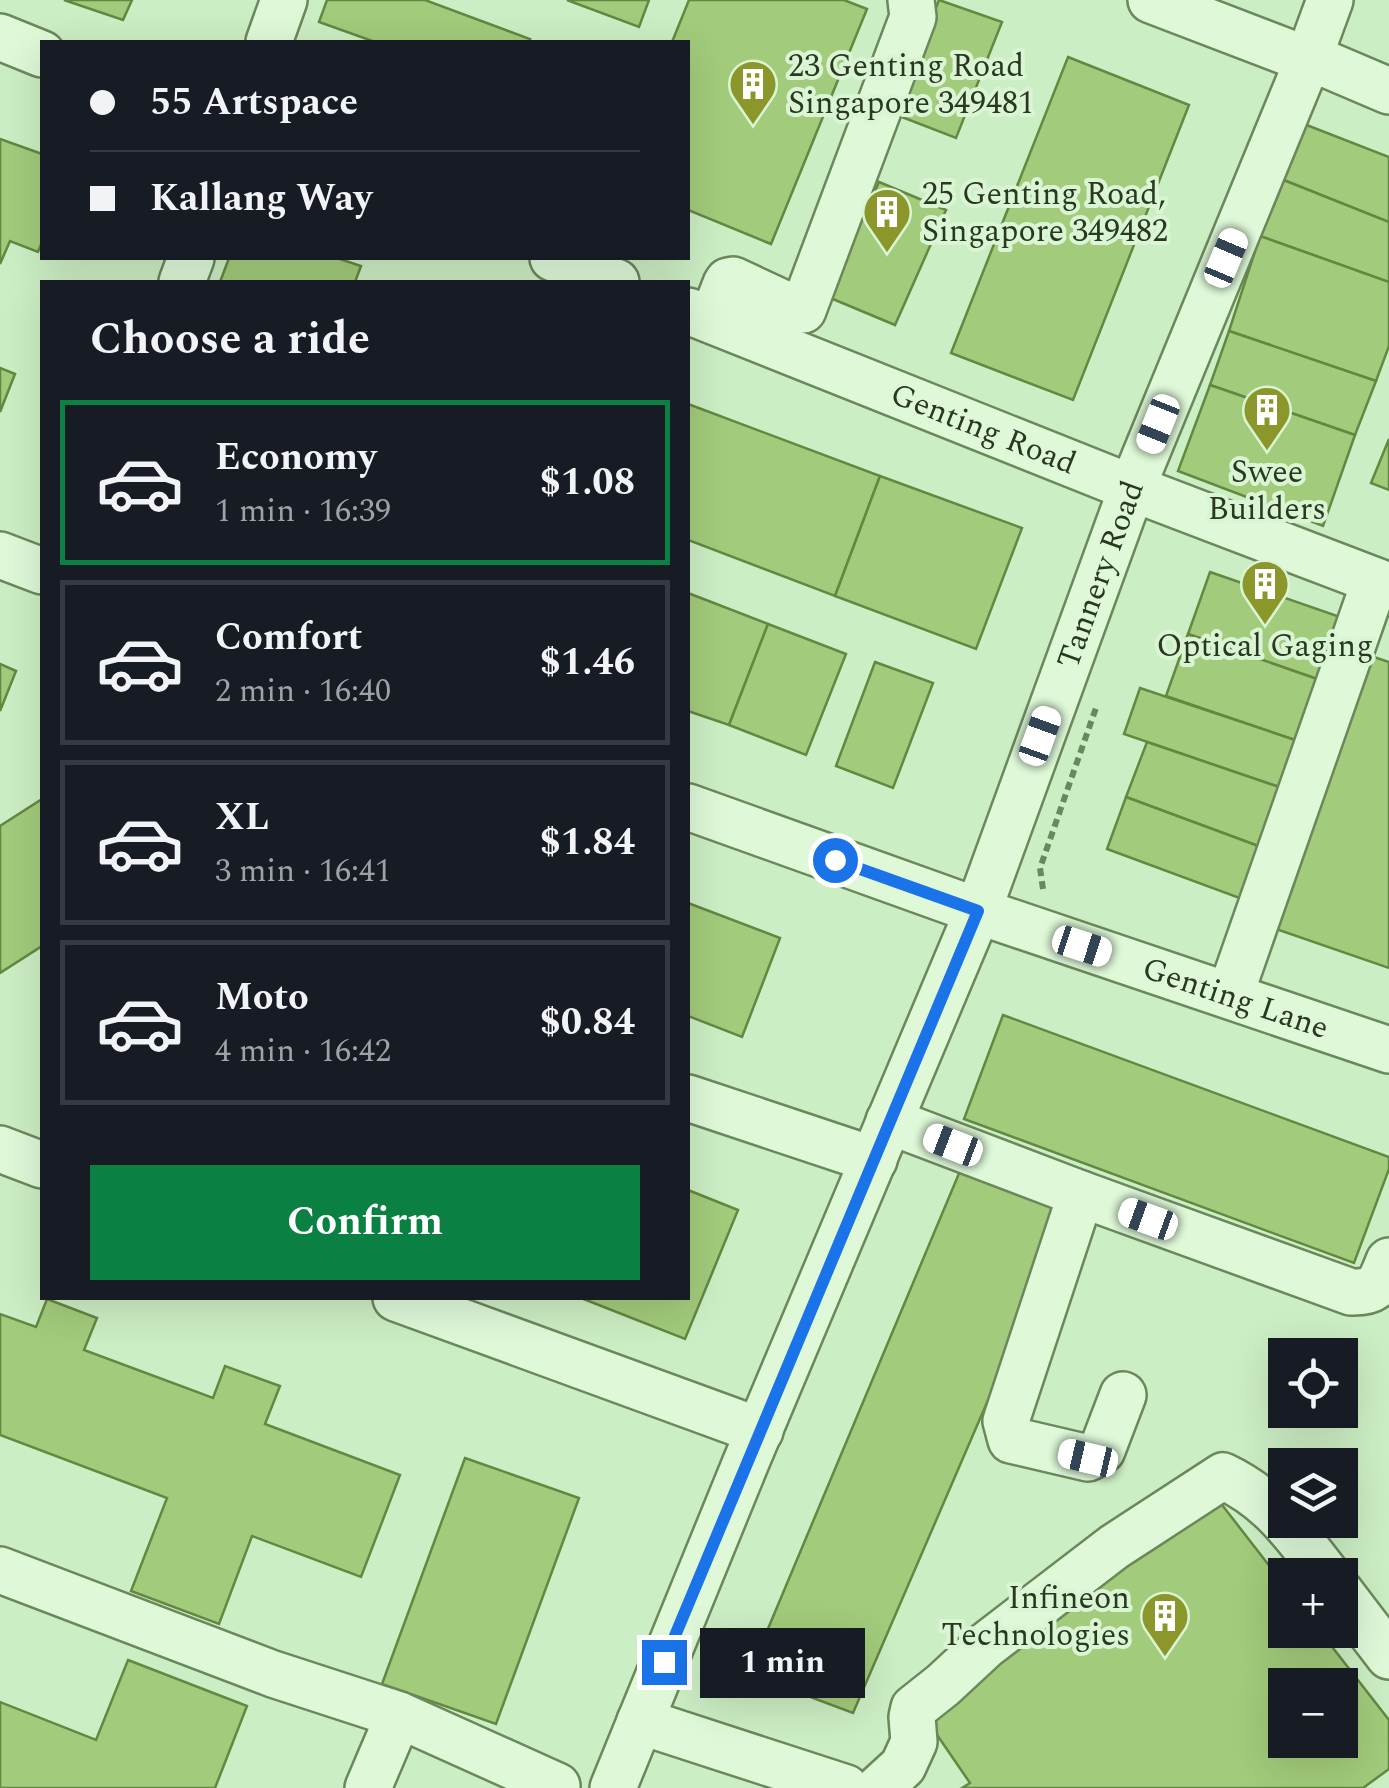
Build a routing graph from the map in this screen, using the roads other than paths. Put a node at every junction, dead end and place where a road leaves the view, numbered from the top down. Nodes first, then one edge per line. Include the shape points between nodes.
1 (284, 0) edge
2 (911, 0) edge
3 (1151, 0) edge
4 (1330, 0) edge
5 (0, 37) edge
6 (270, 40) edge
7 (40, 53) edge
8 (1308, 60) junction
9 (1389, 91) edge
10 (559, 260) edge
11 (611, 280) edge
12 (700, 316) edge
13 (1132, 488) junction
14 (0, 555) edge
15 (40, 569) edge
16 (1382, 584) edge
17 (690, 808) edge
18 (978, 911) junction
19 (1230, 994) junction
20 (1389, 1050) edge
21 (690, 1098) edge
22 (882, 1141) junction
23 (0, 1149) edge
24 (40, 1164) edge
25 (1081, 1194) junction
26 (1389, 1262) edge
27 (401, 1300) edge
28 (1123, 1395) dead end
29 (760, 1431) junction
30 (1314, 1558) edge
31 (0, 1570) edge
32 (1358, 1616) edge
33 (1389, 1656) edge
34 (398, 1715) junction
35 (640, 1721) junction
36 (556, 1786) edge
37 (368, 1788) edge
38 (613, 1788) edge
39 (846, 1788) edge
40 (879, 1788) edge

1 - 6 street
2 - 12 street via 913,17 803,310 733,280
3 - 8 street
4 - 8 street, Tannery Road
5 - 7 street
8 - 9 street
8 - 13 street, Tannery Road
10 - 11 street
12 - 13 street, Genting Road
13 - 16 street, Genting Road
13 - 18 street, Tannery Road
14 - 15 street
16 - 19 street
17 - 18 street, Genting Lane
18 - 19 street, Genting Lane
18 - 22 street, Tannery Road
19 - 20 street, Genting Lane
21 - 22 street
22 - 25 street
22 - 29 street, Tannery Road
23 - 24 street
25 - 26 street via 1352,1292 1380,1284
25 - 28 street via 1006,1420 1012,1440 1088,1458 1102,1450
27 - 29 street
29 - 35 street, Tannery Road
30 - 40 street via 1283,1518 1223,1476 1114,1547 914,1708 914,1742 903,1766
31 - 34 street
32 - 33 street
34 - 36 street
34 - 37 street
35 - 38 street, Tannery Road
35 - 39 street

